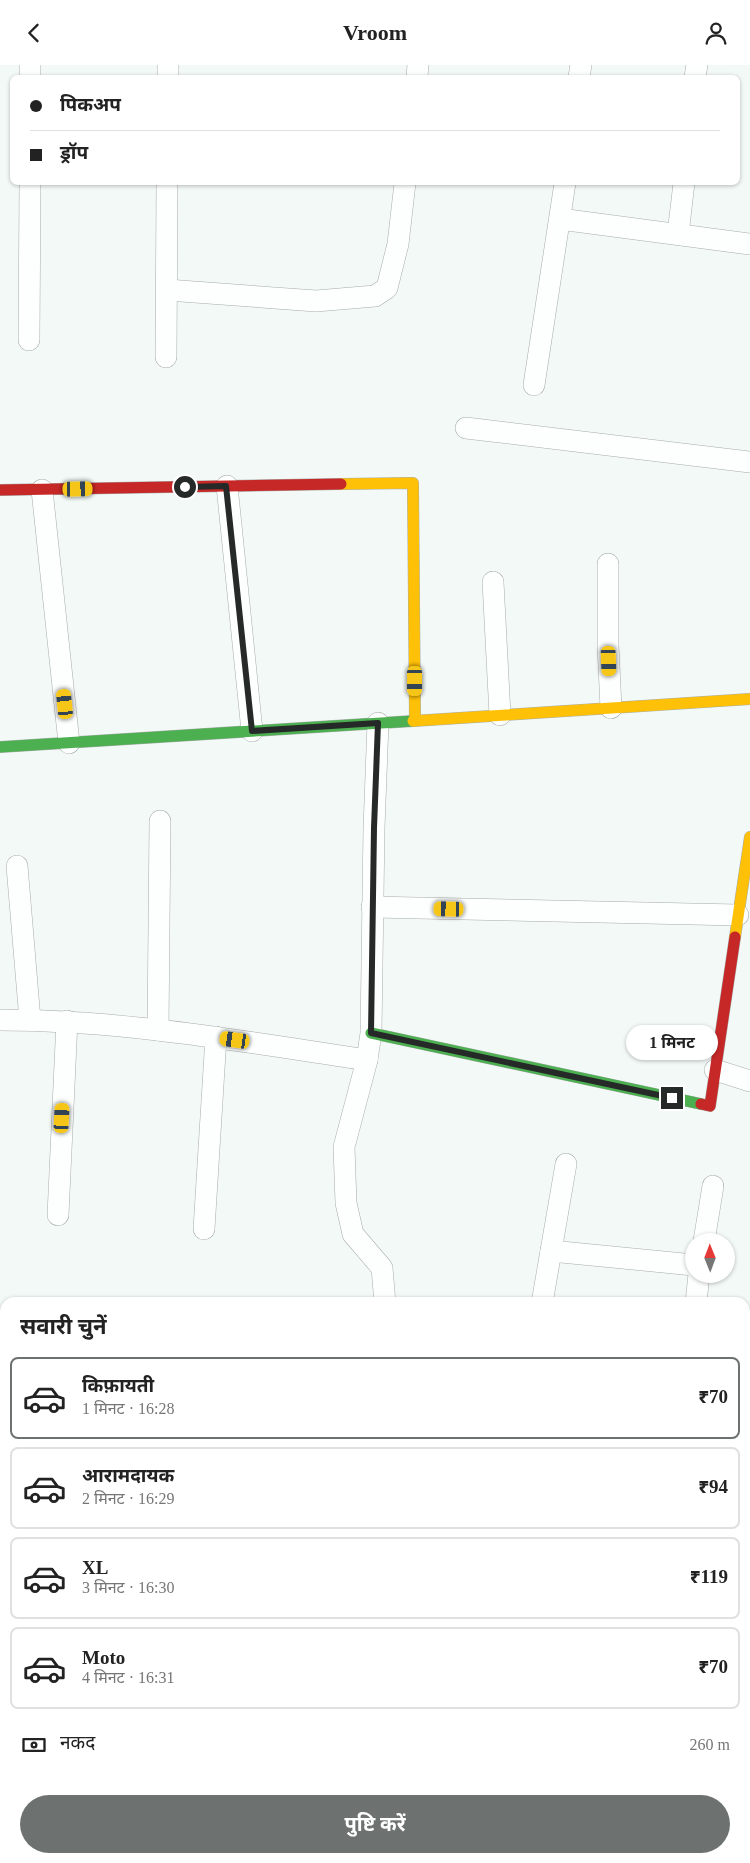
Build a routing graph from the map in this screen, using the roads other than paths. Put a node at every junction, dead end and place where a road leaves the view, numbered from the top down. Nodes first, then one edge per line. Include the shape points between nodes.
1 (30, 185) edge
2 (167, 185) edge
3 (405, 185) edge
4 (565, 185) edge
5 (684, 185) edge
6 (560, 219) junction
7 (678, 234) junction
8 (750, 244) edge
9 (167, 290) junction
10 (29, 340) dead end
11 (166, 357) dead end
12 (534, 385) dead end
13 (466, 428) dead end
14 (750, 463) edge
15 (226, 486) junction
16 (42, 489) junction
17 (0, 490) edge
18 (608, 564) dead end
19 (492, 582) dead end
20 (750, 699) edge
21 (611, 708) junction
22 (500, 715) junction
23 (415, 721) junction
24 (378, 723) junction
25 (252, 731) junction
26 (69, 743) junction
27 (0, 747) edge
28 (160, 821) dead end
29 (750, 837) edge
30 (17, 866) dead end
31 (372, 907) junction
32 (738, 915) junction
33 (0, 1020) edge
34 (30, 1020) junction
35 (67, 1021) junction
36 (158, 1030) junction
37 (371, 1033) junction
38 (216, 1037) junction
39 (368, 1060) junction
40 (715, 1070) junction
41 (750, 1081) edge
42 (566, 1164) dead end
43 (713, 1186) dead end
44 (58, 1215) dead end
45 (204, 1229) dead end
46 (705, 1233) edge
47 (551, 1251) junction
48 (685, 1264) edge
49 (698, 1283) edge
50 (384, 1297) edge
51 (543, 1297) edge
52 (697, 1297) edge

1 - 10 street
2 - 9 street
3 - 9 street via 391,275 387,288 375,296 316,301
4 - 6 street
5 - 7 street
6 - 7 street
6 - 12 street
7 - 8 street
9 - 11 street
13 - 14 street
15 - 16 street
15 - 23 street via 413,483
15 - 25 street
16 - 17 street
16 - 26 street
18 - 21 street
19 - 22 street
20 - 21 street
21 - 22 street
22 - 23 street
23 - 24 street
24 - 25 street
24 - 31 street
25 - 26 street
26 - 27 street
28 - 36 street
29 - 32 street
30 - 34 street
31 - 32 street
31 - 37 street
32 - 40 street
33 - 34 street
34 - 35 street
35 - 36 street
35 - 44 street
36 - 38 street
37 - 39 street
37 - 40 street via 710,1107
38 - 39 street
38 - 45 street
39 - 50 street via 344,1147 346,1203 353,1235 382,1268
40 - 41 street
42 - 47 street
43 - 46 street
47 - 48 street
47 - 51 street
49 - 52 street

